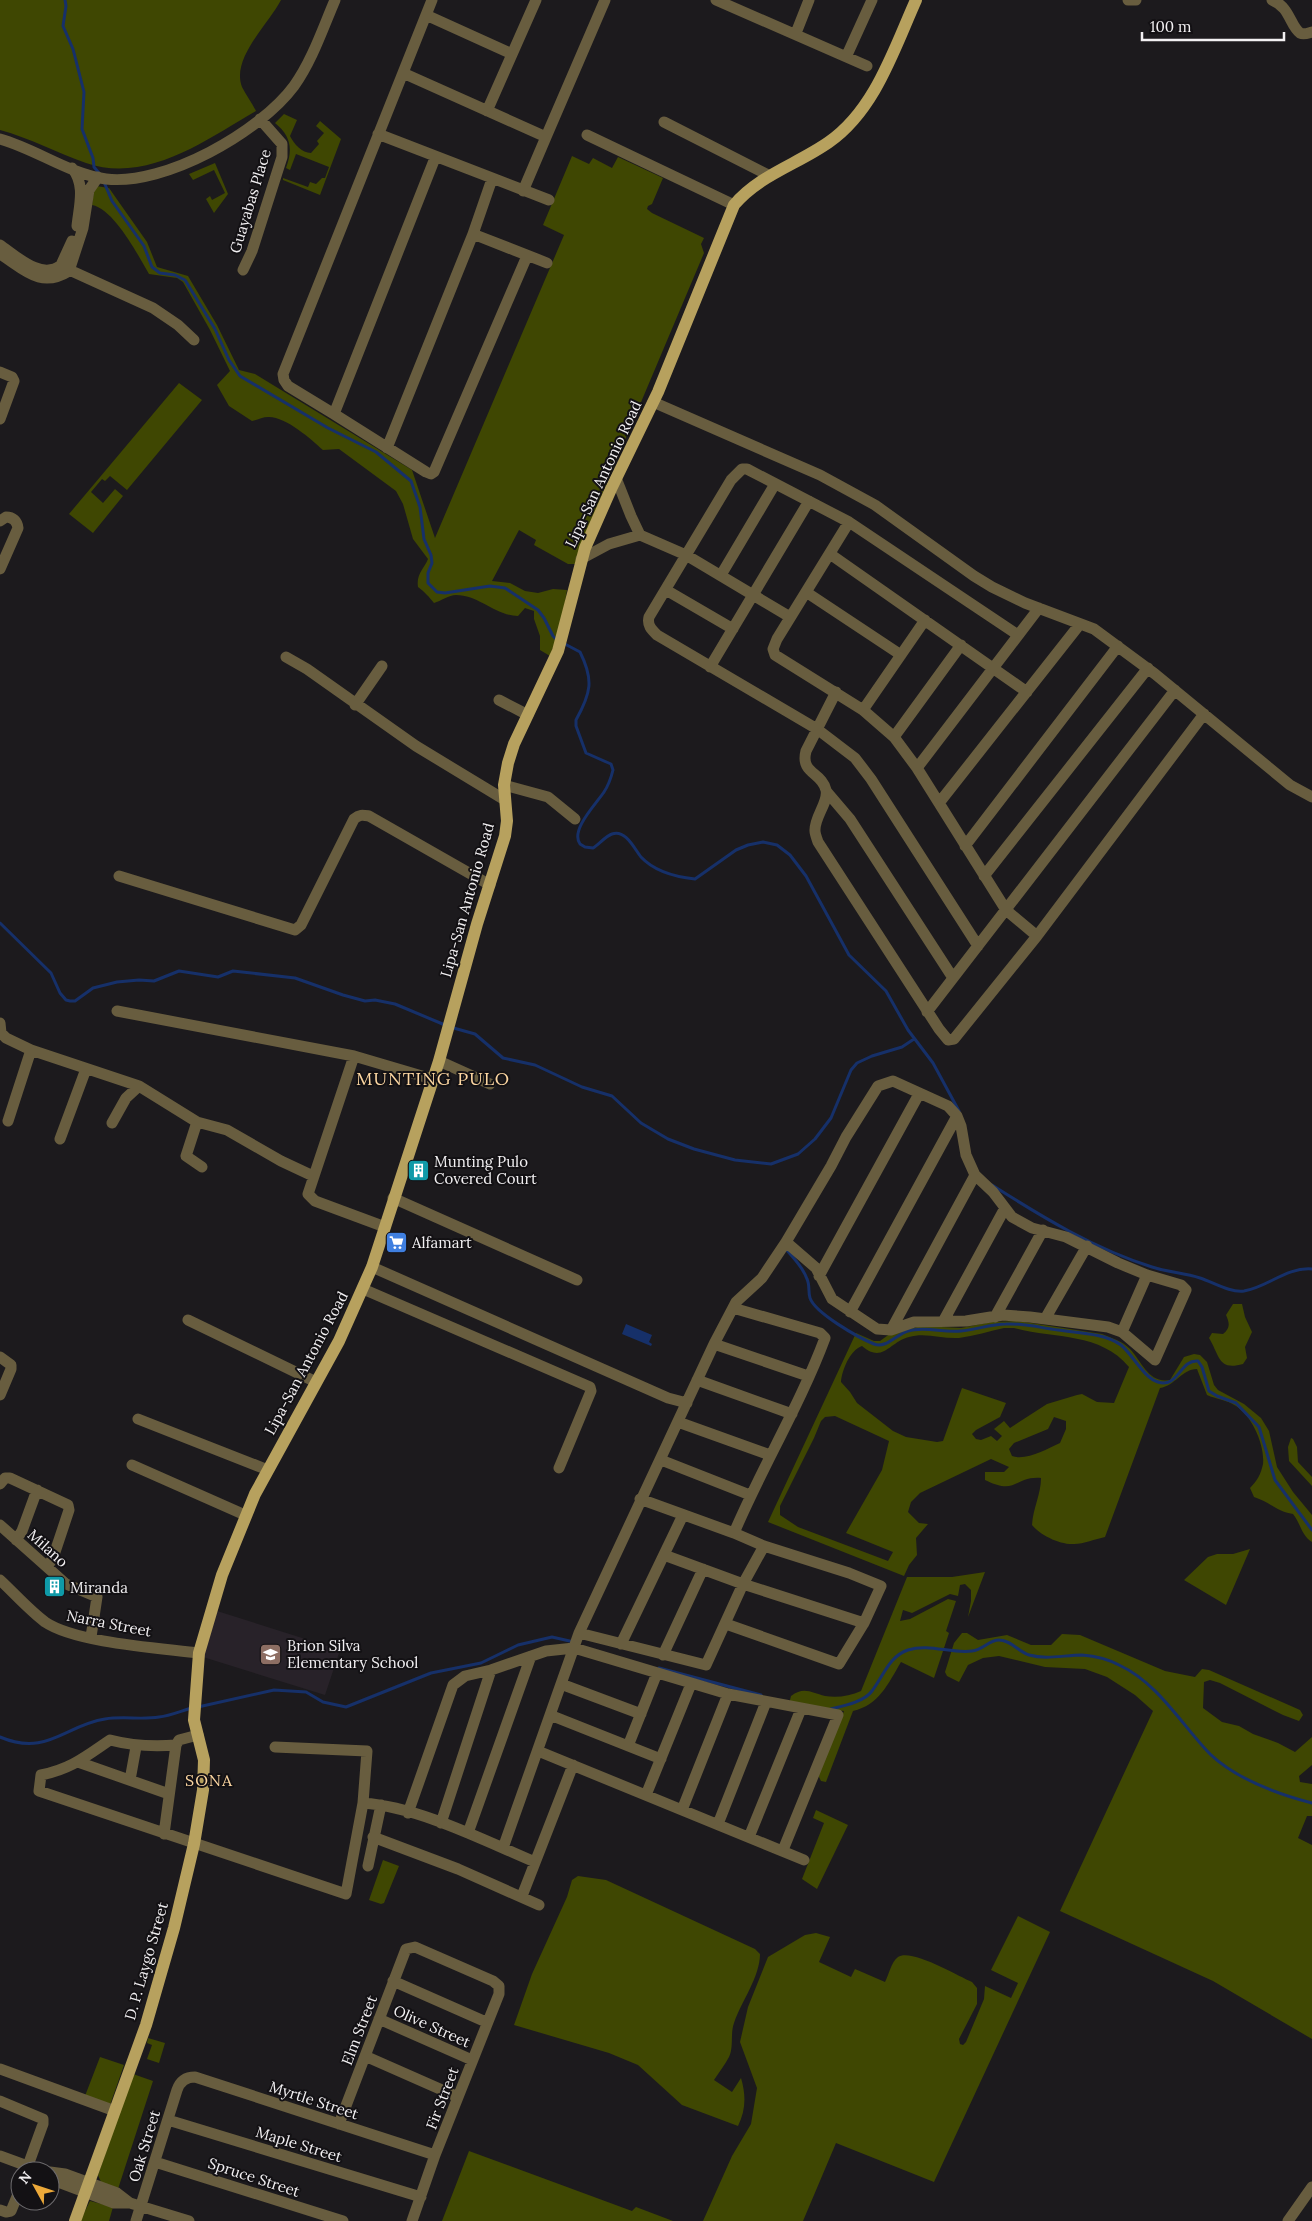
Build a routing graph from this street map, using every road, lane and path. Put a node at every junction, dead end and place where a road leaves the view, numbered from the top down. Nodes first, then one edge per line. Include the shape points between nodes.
1 (335, 0) edge
2 (432, 0) edge
3 (536, 0) edge
4 (605, 0) edge
5 (716, 0) edge
6 (809, 0) edge
7 (872, 0) edge
8 (916, 0) edge
9 (1128, 0) edge
10 (1136, 0) edge
11 (1272, 0) edge
12 (740, 5) edge
13 (426, 16) junction
14 (1312, 32) edge
15 (796, 33) junction
16 (512, 54) junction
17 (847, 55) junction
18 (867, 66) dead end
19 (402, 73) junction
20 (487, 111) junction
21 (260, 119) junction
22 (664, 122) dead end
23 (378, 134) junction
24 (587, 135) dead end
25 (546, 137) junction
26 (0, 139) edge
27 (435, 158) junction
28 (72, 168) junction
29 (770, 176) junction
30 (101, 178) junction
31 (492, 179) junction
32 (523, 191) junction
33 (549, 200) dead end
34 (734, 205) junction
35 (473, 234) junction
36 (0, 245) edge
37 (0, 254) edge
38 (527, 256) junction
39 (547, 263) dead end
40 (65, 268) junction
41 (243, 270) dead end
42 (194, 340) dead end
43 (0, 372) edge
44 (653, 402) junction
45 (334, 414) junction
46 (0, 419) edge
47 (387, 448) junction
48 (616, 478) junction
49 (775, 484) junction
50 (809, 501) junction
51 (0, 520) edge
52 (849, 522) junction
53 (640, 534) junction
54 (830, 554) junction
55 (686, 556) junction
56 (581, 559) junction
57 (0, 569) edge
58 (721, 575) junction
59 (666, 590) junction
60 (806, 592) junction
61 (754, 594) junction
62 (1039, 608) junction
63 (790, 617) junction
64 (926, 620) junction
65 (1080, 624) junction
66 (733, 629) junction
67 (1018, 635) junction
68 (961, 645) junction
69 (1118, 646) junction
70 (901, 655) junction
71 (286, 657) dead end
72 (382, 666) dead end
73 (710, 667) junction
74 (994, 667) junction
75 (1148, 668) junction
76 (1175, 690) junction
77 (836, 692) junction
78 (1026, 692) junction
79 (499, 700) dead end
80 (355, 705) junction
81 (863, 710) junction
82 (1204, 714) junction
83 (528, 715) junction
84 (817, 729) junction
85 (894, 737) junction
86 (917, 768) junction
87 (504, 785) junction
88 (827, 792) junction
89 (1312, 797) edge
90 (505, 800) junction
91 (939, 803) junction
92 (576, 819) dead end
93 (965, 846) junction
94 (119, 876) dead end
95 (984, 876) junction
96 (490, 885) junction
97 (1006, 910) junction
98 (1037, 936) junction
99 (978, 946) junction
100 (953, 978) junction
101 (117, 1012) dead end
102 (927, 1012) junction
103 (0, 1023) edge
104 (31, 1050) junction
105 (354, 1056) junction
106 (439, 1062) junction
107 (86, 1069) junction
108 (432, 1079) junction
109 (490, 1084) dead end
110 (139, 1086) junction
111 (919, 1094) junction
112 (957, 1116) junction
113 (8, 1121) dead end
114 (197, 1122) junction
115 (112, 1123) dead end
116 (60, 1139) dead end
117 (202, 1168) dead end
118 (975, 1175) junction
119 (313, 1176) junction
120 (393, 1198) junction
121 (1005, 1208) junction
122 (385, 1227) junction
123 (1043, 1230) junction
124 (786, 1242) junction
125 (1087, 1246) junction
126 (372, 1267) junction
127 (1147, 1275) junction
128 (819, 1276) junction
129 (577, 1280) dead end
130 (363, 1289) junction
131 (734, 1308) junction
132 (850, 1312) junction
133 (995, 1316) junction
134 (1045, 1319) junction
135 (188, 1320) dead end
136 (944, 1320) junction
137 (891, 1330) junction
138 (1122, 1332) junction
139 (714, 1344) junction
140 (0, 1357) edge
141 (808, 1376) junction
142 (697, 1380) junction
143 (316, 1382) junction
144 (0, 1394) edge
145 (687, 1403) junction
146 (792, 1414) junction
147 (138, 1419) dead end
148 (678, 1422) junction
149 (770, 1454) junction
150 (661, 1460) junction
151 (132, 1465) dead end
152 (559, 1468) dead end
153 (268, 1470) junction
154 (2, 1481) edge
155 (37, 1490) junction
156 (750, 1495) junction
157 (640, 1499) junction
158 (245, 1515) junction
159 (683, 1515) junction
160 (0, 1525) edge
161 (734, 1533) junction
162 (16, 1540) junction
163 (764, 1546) junction
164 (664, 1555) junction
165 (47, 1567) junction
166 (703, 1569) junction
167 (0, 1580) edge
168 (744, 1584) junction
169 (864, 1623) junction
170 (726, 1624) junction
171 (91, 1637) junction
172 (577, 1640) junction
173 (621, 1644) junction
174 (199, 1653) junction
175 (663, 1655) junction
176 (531, 1656) junction
177 (491, 1670) junction
178 (657, 1673) junction
179 (561, 1684) junction
180 (691, 1684) junction
181 (728, 1694) junction
182 (195, 1702) joint
183 (766, 1702) junction
184 (801, 1709) junction
185 (641, 1714) junction
186 (550, 1715) junction
187 (198, 1735) junction
188 (176, 1745) junction
189 (628, 1746) junction
190 (136, 1747) junction
191 (275, 1747) dead end
192 (538, 1751) junction
193 (660, 1759) junction
194 (78, 1762) junction
195 (573, 1765) junction
196 (130, 1780) junction
197 (169, 1794) junction
198 (646, 1795) junction
199 (363, 1803) junction
200 (381, 1805) junction
201 (682, 1810) junction
202 (408, 1812) junction
203 (441, 1822) junction
204 (718, 1824) junction
205 (468, 1833) junction
206 (164, 1834) junction
207 (373, 1837) junction
208 (749, 1837) junction
209 (194, 1844) junction
210 (503, 1848) junction
211 (783, 1850) junction
212 (804, 1860) dead end
213 (535, 1862) junction
214 (368, 1866) dead end
215 (522, 1896) junction
216 (539, 1905) dead end
217 (393, 1981) junction
218 (499, 1986) joint
219 (379, 2019) junction
220 (486, 2022) junction
221 (365, 2056) junction
222 (472, 2060) junction
223 (0, 2069) edge
224 (183, 2080) joint
225 (458, 2097) junction
226 (0, 2101) edge
227 (115, 2111) junction
228 (168, 2120) junction
229 (339, 2124) junction
230 (436, 2155) junction
231 (30, 2161) edge
232 (155, 2162) junction
233 (60, 2173) edge
234 (60, 2180) edge
235 (87, 2187) junction
236 (1312, 2188) edge
237 (421, 2198) junction
238 (135, 2204) junction
239 (75, 2221) edge
240 (136, 2221) edge
241 (189, 2221) edge
242 (343, 2221) edge
243 (412, 2221) edge
244 (1288, 2221) edge

1 - 21 street via 295,84 279,104
2 - 13 street
3 - 16 street
4 - 25 street
5 - 12 street
6 - 15 street
7 - 17 street
8 - 29 main road, Lipa-San Antonio Road via 885,71 867,103 843,132
9 - 10 street
11 - 14 street via 1289,13 1299,32
12 - 15 street
13 - 16 street
13 - 19 street
15 - 17 street
16 - 20 street
17 - 18 street
19 - 20 street
19 - 23 street
20 - 25 street
21 - 30 street via 204,155 170,171 135,179
21 - 41 street, Guayabas Place via 282,144 282,156
22 - 29 street
23 - 27 street
23 - 45 street via 284,374 288,386
24 - 34 street
25 - 32 street
26 - 28 street
27 - 31 street
27 - 45 street
28 - 30 street
28 - 40 street via 79,179 81,193 75,234
29 - 34 main road, Lipa-San Antonio Road via 743,194
30 - 40 street via 89,190 83,228
31 - 32 street
31 - 35 street
32 - 33 street
34 - 44 main road, Lipa-San Antonio Road
35 - 38 street
35 - 47 street
36 - 40 street via 39,269
37 - 40 street via 39,278 51,278
38 - 39 street
38 - 47 street via 434,472 426,472
40 - 42 street via 145,304 173,321
43 - 46 street via 14,381
44 - 48 main road, Lipa-San Antonio Road
44 - 62 street via 820,475 875,505 992,587
45 - 47 street
48 - 53 street
48 - 56 main road, Lipa-San Antonio Road
49 - 50 street
49 - 55 street via 742,469
49 - 58 street
50 - 52 street
50 - 61 street
51 - 57 street via 12,518 18,528
52 - 54 street
52 - 67 street
53 - 55 street
53 - 56 street via 609,544
54 - 60 street
54 - 64 street
55 - 58 street
55 - 59 street
56 - 83 main road, Lipa-San Antonio Road via 558,651
58 - 61 street
59 - 66 street
59 - 73 street via 649,617 651,629
60 - 63 street
60 - 70 street
61 - 63 street
61 - 66 street
62 - 65 street
62 - 67 street
63 - 77 street via 773,649 775,655
64 - 68 street
64 - 70 street
65 - 69 street
65 - 78 street
66 - 73 street
67 - 74 street
68 - 74 street
68 - 85 street
69 - 75 street
69 - 93 street
70 - 81 street
71 - 80 street
72 - 80 street
73 - 84 street
74 - 78 street
74 - 86 street
75 - 76 street
75 - 95 street
76 - 82 street
76 - 97 street
77 - 81 street
77 - 84 street
78 - 91 street
79 - 83 street
80 - 90 street via 445,765
81 - 85 street
82 - 89 street via 1290,785
82 - 98 street
83 - 87 main road, Lipa-San Antonio Road via 511,754
84 - 88 street via 804,760
84 - 99 street via 863,768
85 - 86 street
86 - 91 street
87 - 90 main road, Lipa-San Antonio Road
87 - 92 street via 548,797
88 - 100 street via 850,819
88 - 102 street via 815,830 818,842
90 - 96 main road, Lipa-San Antonio Road via 506,829
91 - 93 street
93 - 95 street
94 - 96 street via 295,930 301,925 354,818 363,815 370,816
95 - 97 street
96 - 106 main road, Lipa-San Antonio Road
97 - 98 street
97 - 99 street
98 - 102 street via 954,1039 948,1040
99 - 100 street
100 - 102 street
101 - 105 street
103 - 104 street via 1,1033 6,1038
104 - 107 street
104 - 113 street
105 - 108 street
105 - 119 street
106 - 108 main road, Lipa-San Antonio Road
106 - 109 street
107 - 110 street
107 - 116 street
108 - 120 main road, Lipa-San Antonio Road
110 - 114 street
110 - 115 street via 126,1098
111 - 112 street via 948,1106
111 - 124 street via 893,1081 878,1086
111 - 128 street
112 - 118 street
112 - 132 street
114 - 117 street via 186,1156
114 - 119 street via 227,1130
118 - 121 street
118 - 137 street
119 - 122 street via 308,1194 315,1201
120 - 122 main road, Lipa-San Antonio Road
120 - 129 street
121 - 123 street via 1021,1224
121 - 136 street
122 - 126 main road, Lipa-San Antonio Road
123 - 125 street
123 - 133 street
124 - 128 street via 811,1263
124 - 131 street via 762,1278 736,1302
125 - 127 street
125 - 134 street
126 - 130 main road, Lipa-San Antonio Road
126 - 145 street via 668,1398
127 - 138 street
127 - 138 street via 1181,1285 1186,1290 1157,1358 1152,1359
128 - 132 street via 832,1299
130 - 143 main road, Lipa-San Antonio Road
130 - 152 street via 590,1387
131 - 139 street
131 - 141 street via 824,1336
132 - 137 street via 871,1327
133 - 134 street
133 - 136 street via 966,1321
134 - 138 street via 1108,1327
135 - 143 street
136 - 137 street via 914,1322
139 - 141 street
139 - 142 street
140 - 144 street via 11,1369
141 - 146 street
142 - 145 street
142 - 146 street
143 - 153 main road, Lipa-San Antonio Road
145 - 148 street
146 - 149 street
147 - 153 street
148 - 149 street
148 - 150 street
149 - 156 street
150 - 156 street
150 - 157 street
151 - 158 street
153 - 158 main road, Lipa-San Antonio Road
154 - 155 street via 10,1478
155 - 162 street
155 - 165 street via 63,1501 69,1510
156 - 161 street
157 - 159 street
157 - 172 street
158 - 174 main road, Lipa-San Antonio Road via 222,1575
159 - 161 street
159 - 164 street
160 - 162 street, Milano
161 - 163 street
162 - 165 street, Milano
163 - 168 street
163 - 169 street via 880,1584
164 - 166 street
164 - 173 street
165 - 171 street, Milano via 66,1584 97,1597
166 - 168 street
166 - 175 street
167 - 171 street, Narra Street via 46,1622 64,1631
168 - 169 street
168 - 170 street
169 - 170 street via 838,1664
170 - 175 street via 706,1665
171 - 174 street, Narra Street
172 - 173 street
172 - 176 street
172 - 178 street
172 - 179 street
173 - 175 street
174 - 182 main road, Lipa-San Antonio Road
176 - 177 street
176 - 205 street
177 - 202 street via 464,1676 453,1685
177 - 203 street
178 - 180 street
178 - 185 street
179 - 185 street
179 - 186 street
180 - 181 street
180 - 193 street
181 - 183 street
181 - 201 street
182 - 187 main road, D. P. Laygo Street via 194,1720
183 - 184 street
183 - 204 street
184 - 208 street
184 - 211 street via 838,1715
185 - 189 street
186 - 189 street
186 - 192 street
187 - 188 street via 179,1740
187 - 209 main road, D. P. Laygo Street via 204,1760 203,1790
188 - 190 street
188 - 197 street
189 - 193 street
190 - 194 street via 110,1740
190 - 196 street
191 - 199 street via 367,1751
192 - 195 street
192 - 210 street
193 - 198 street
194 - 196 street
194 - 206 street via 62,1771 41,1775 39,1791
195 - 198 street
195 - 213 street
196 - 197 street
197 - 206 street
198 - 201 street
199 - 200 street
199 - 209 street via 346,1894
200 - 202 street
200 - 207 street
201 - 204 street
202 - 203 street
203 - 205 street
204 - 208 street
205 - 210 street
206 - 209 street
207 - 214 street
207 - 215 street
208 - 211 street
209 - 227 main road, D. P. Laygo Street via 146,2025
210 - 213 street
211 - 212 street
213 - 215 street
215 - 216 street
217 - 218 street, Elm Street via 404,1951 415,1946
217 - 219 street, Elm Street
217 - 220 street
218 - 220 street, Fir Street via 499,1994
219 - 221 street, Elm Street
219 - 222 street, Olive Street
220 - 222 street, Fir Street
221 - 225 street
221 - 229 street, Elm Street
222 - 225 street, Fir Street
223 - 227 street
224 - 228 street, Oak Street
224 - 229 street, Myrtle Street via 195,2077
225 - 230 street, Fir Street
226 - 231 street via 43,2119
227 - 235 main road, D. P. Laygo Street
228 - 232 street, Oak Street
228 - 237 street, Maple Street
229 - 230 street, Myrtle Street
230 - 237 street, Fir Street
232 - 238 street, Oak Street
232 - 242 street, Spruce Street
233 - 235 street
234 - 235 street
235 - 238 street via 114,2203
235 - 239 main road, D. P. Laygo Street
236 - 244 street
237 - 243 street, Fir Street
238 - 240 street, Oak Street
238 - 241 street

